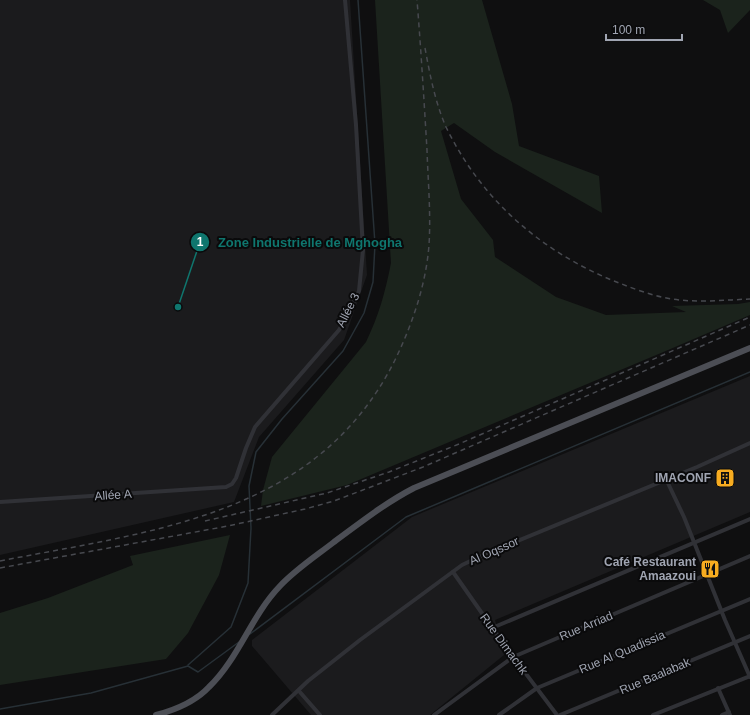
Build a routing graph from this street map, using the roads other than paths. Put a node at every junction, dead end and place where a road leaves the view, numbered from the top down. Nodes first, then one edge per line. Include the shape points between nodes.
1 (345, 0) edge
2 (750, 348) edge
3 (750, 443) edge
4 (666, 479) junction
5 (226, 487) joint
6 (0, 502) edge
7 (750, 519) edge
8 (694, 542) junction
9 (750, 556) edge
10 (453, 572) junction
11 (707, 574) junction
12 (750, 599) edge
13 (722, 611) junction
14 (492, 628) junction
15 (750, 636) edge
16 (735, 642) junction
17 (513, 657) junction
18 (750, 676) edge
19 (537, 688) junction
20 (718, 688) junction
21 (299, 690) junction
22 (729, 714) edge
23 (156, 715) edge
24 (272, 715) edge
25 (320, 715) edge
26 (434, 715) edge
27 (499, 715) edge
28 (558, 715) edge
29 (653, 715) edge
30 (722, 715) edge

1 - 5 street, Allée 3 via 361,196 363,250 359,291 339,330 255,427 236,478
2 - 23 main road via 400,495 307,562 280,585 264,604 214,683 186,704
3 - 4 street, Al Oqssor
4 - 8 street
4 - 10 street, Al Oqssor via 481,556
5 - 6 street, Allée A
7 - 8 street
8 - 11 street
8 - 14 street
9 - 11 street, Rue Arriad
10 - 14 street, Rue Dimachk
10 - 21 street, Al Oqssor via 316,674
11 - 13 street
11 - 17 street, Rue Arriad
12 - 13 street, Rue Al Quadissia
13 - 16 street
13 - 19 street, Rue Al Quadissia
14 - 17 street, Rue Dimachk
15 - 16 street, Rue Baalabak
16 - 18 street
16 - 28 street, Rue Baalabak
17 - 19 street, Rue Dimachk
17 - 26 street, Rue Arriad
18 - 20 street
19 - 27 street, Rue Al Quadissia
19 - 28 street, Rue Dimachk
20 - 22 street
20 - 29 street
21 - 24 street, Al Oqssor
21 - 25 street
22 - 30 street

